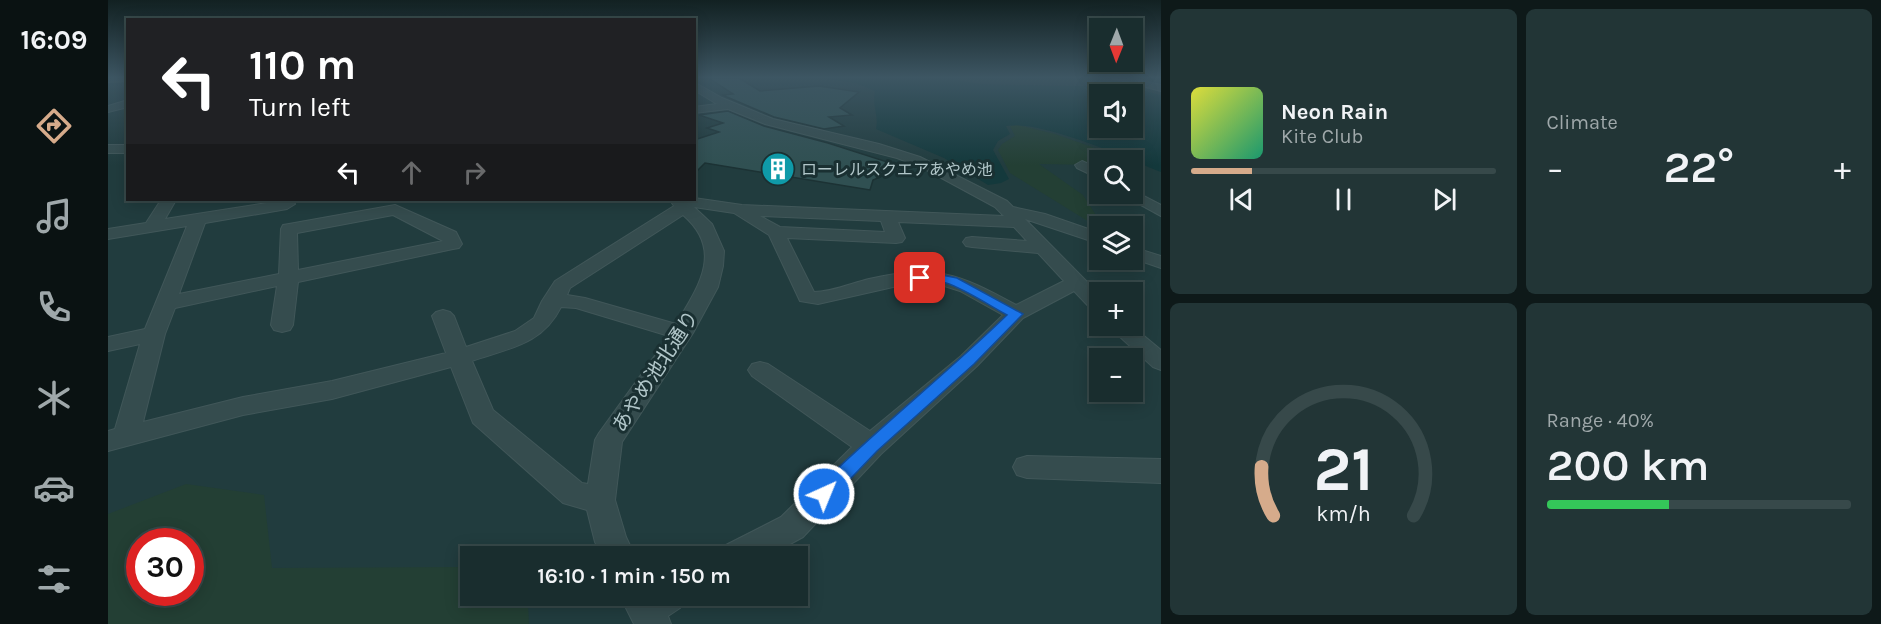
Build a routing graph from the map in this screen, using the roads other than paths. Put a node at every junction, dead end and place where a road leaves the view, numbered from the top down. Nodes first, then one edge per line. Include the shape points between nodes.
1 (717, 107) edge
2 (729, 107) edge
3 (696, 110) edge
4 (108, 149) edge
5 (126, 149) edge
6 (1082, 165) dead end
7 (1089, 169) edge
8 (167, 201) edge
9 (1143, 201) edge
10 (289, 202) edge
11 (680, 203) edge
12 (738, 209) junction
13 (1161, 211) edge
14 (1013, 216) junction
15 (888, 217) junction
16 (198, 220) junction
17 (152, 227) junction
18 (289, 229) junction
19 (776, 232) junction
20 (108, 234) edge
21 (1089, 235) edge
22 (972, 242) dead end
23 (1041, 248) junction
24 (1143, 256) edge
25 (1161, 262) edge
26 (288, 280) junction
27 (1077, 285) junction
28 (1089, 296) edge
29 (552, 301) junction
30 (167, 303) junction
31 (1016, 314) junction
32 (443, 316) dead end
33 (282, 325) dead end
34 (682, 333) junction
35 (154, 334) junction
36 (1131, 336) edge
37 (108, 344) edge
38 (459, 357) junction
39 (1161, 362) edge
40 (760, 370) dead end
41 (117, 439) edge
42 (871, 446) junction
43 (1027, 466) dead end
44 (1161, 471) edge
45 (600, 500) junction
46 (613, 546) edge
47 (756, 546) edge

1 - 3 street
2 - 14 street via 797,130 920,160 1001,204
4 - 5 street
6 - 7 street
8 - 17 street
9 - 13 street
10 - 16 street
10 - 18 street
11 - 12 street
11 - 29 street via 562,285
11 - 34 street, あやめ池北通り via 695,214 715,251 708,287
12 - 15 street
12 - 19 street
14 - 15 street
14 - 21 street via 1039,217
14 - 23 street
15 - 19 street via 896,238
16 - 17 street
16 - 30 street
17 - 20 street
18 - 26 street
18 - 26 street via 395,210 450,236 453,244
19 - 31 street via 807,297 818,298 903,279 937,277
22 - 23 street
23 - 27 street
24 - 25 street
26 - 30 street
26 - 33 street
27 - 28 street
27 - 31 street via 1064,287
29 - 34 street via 578,303
29 - 38 street via 543,322 523,336
30 - 35 street
31 - 42 street via 969,361
32 - 38 street
34 - 45 street, あやめ池北通り via 609,440
35 - 37 street
35 - 41 street
36 - 39 street
38 - 41 street
38 - 45 street via 482,416 574,494
40 - 42 street
42 - 47 street via 792,526
43 - 44 street
45 - 46 street, あやめ池北通り

